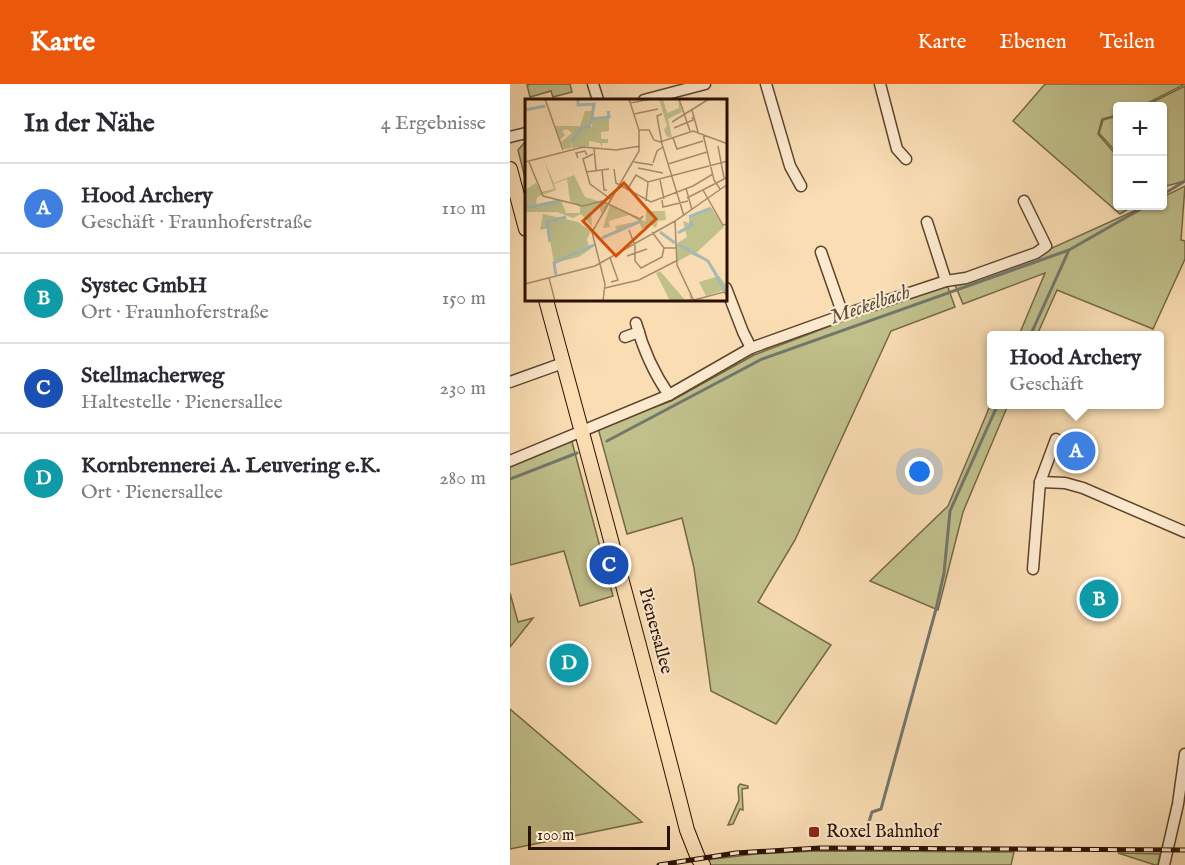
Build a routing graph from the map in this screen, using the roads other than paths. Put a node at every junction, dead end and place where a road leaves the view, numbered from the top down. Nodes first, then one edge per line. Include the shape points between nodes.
1 (593, 84) edge
2 (705, 84) edge
3 (766, 84) edge
4 (880, 84) edge
5 (666, 98) edge
6 (598, 99) edge
7 (525, 133) edge
8 (510, 137) edge
9 (906, 159) dead end
10 (510, 169) edge
11 (801, 186) dead end
12 (1024, 201) dead end
13 (927, 222) dead end
14 (525, 225) edge
15 (821, 252) dead end
16 (946, 281) junction
17 (728, 294) edge
18 (547, 302) edge
19 (843, 315) junction
20 (625, 337) dead end
21 (751, 348) junction
22 (563, 363) junction
23 (510, 382) edge
24 (669, 395) junction
25 (580, 430) junction
26 (1056, 438) dead end
27 (510, 461) edge
28 (1040, 482) junction
29 (1185, 532) edge
30 (1033, 569) dead end
31 (1185, 754) edge
32 (703, 865) edge
33 (1164, 865) edge

1 - 6 street
2 - 5 street
3 - 11 street via 790,166
4 - 9 street via 897,149
7 - 8 street
10 - 14 main road
12 - 16 street via 1046,246 966,278
13 - 16 street
15 - 19 street
16 - 19 street
17 - 21 street
18 - 22 main road, Pienersallee
19 - 21 street
20 - 24 street via 637,328 656,376
21 - 24 street
22 - 23 street
22 - 25 main road, Pienersallee
24 - 25 street
25 - 27 street
25 - 32 main road, Pienersallee via 687,830
26 - 28 street
28 - 29 street via 1083,488
28 - 30 street
31 - 33 street

